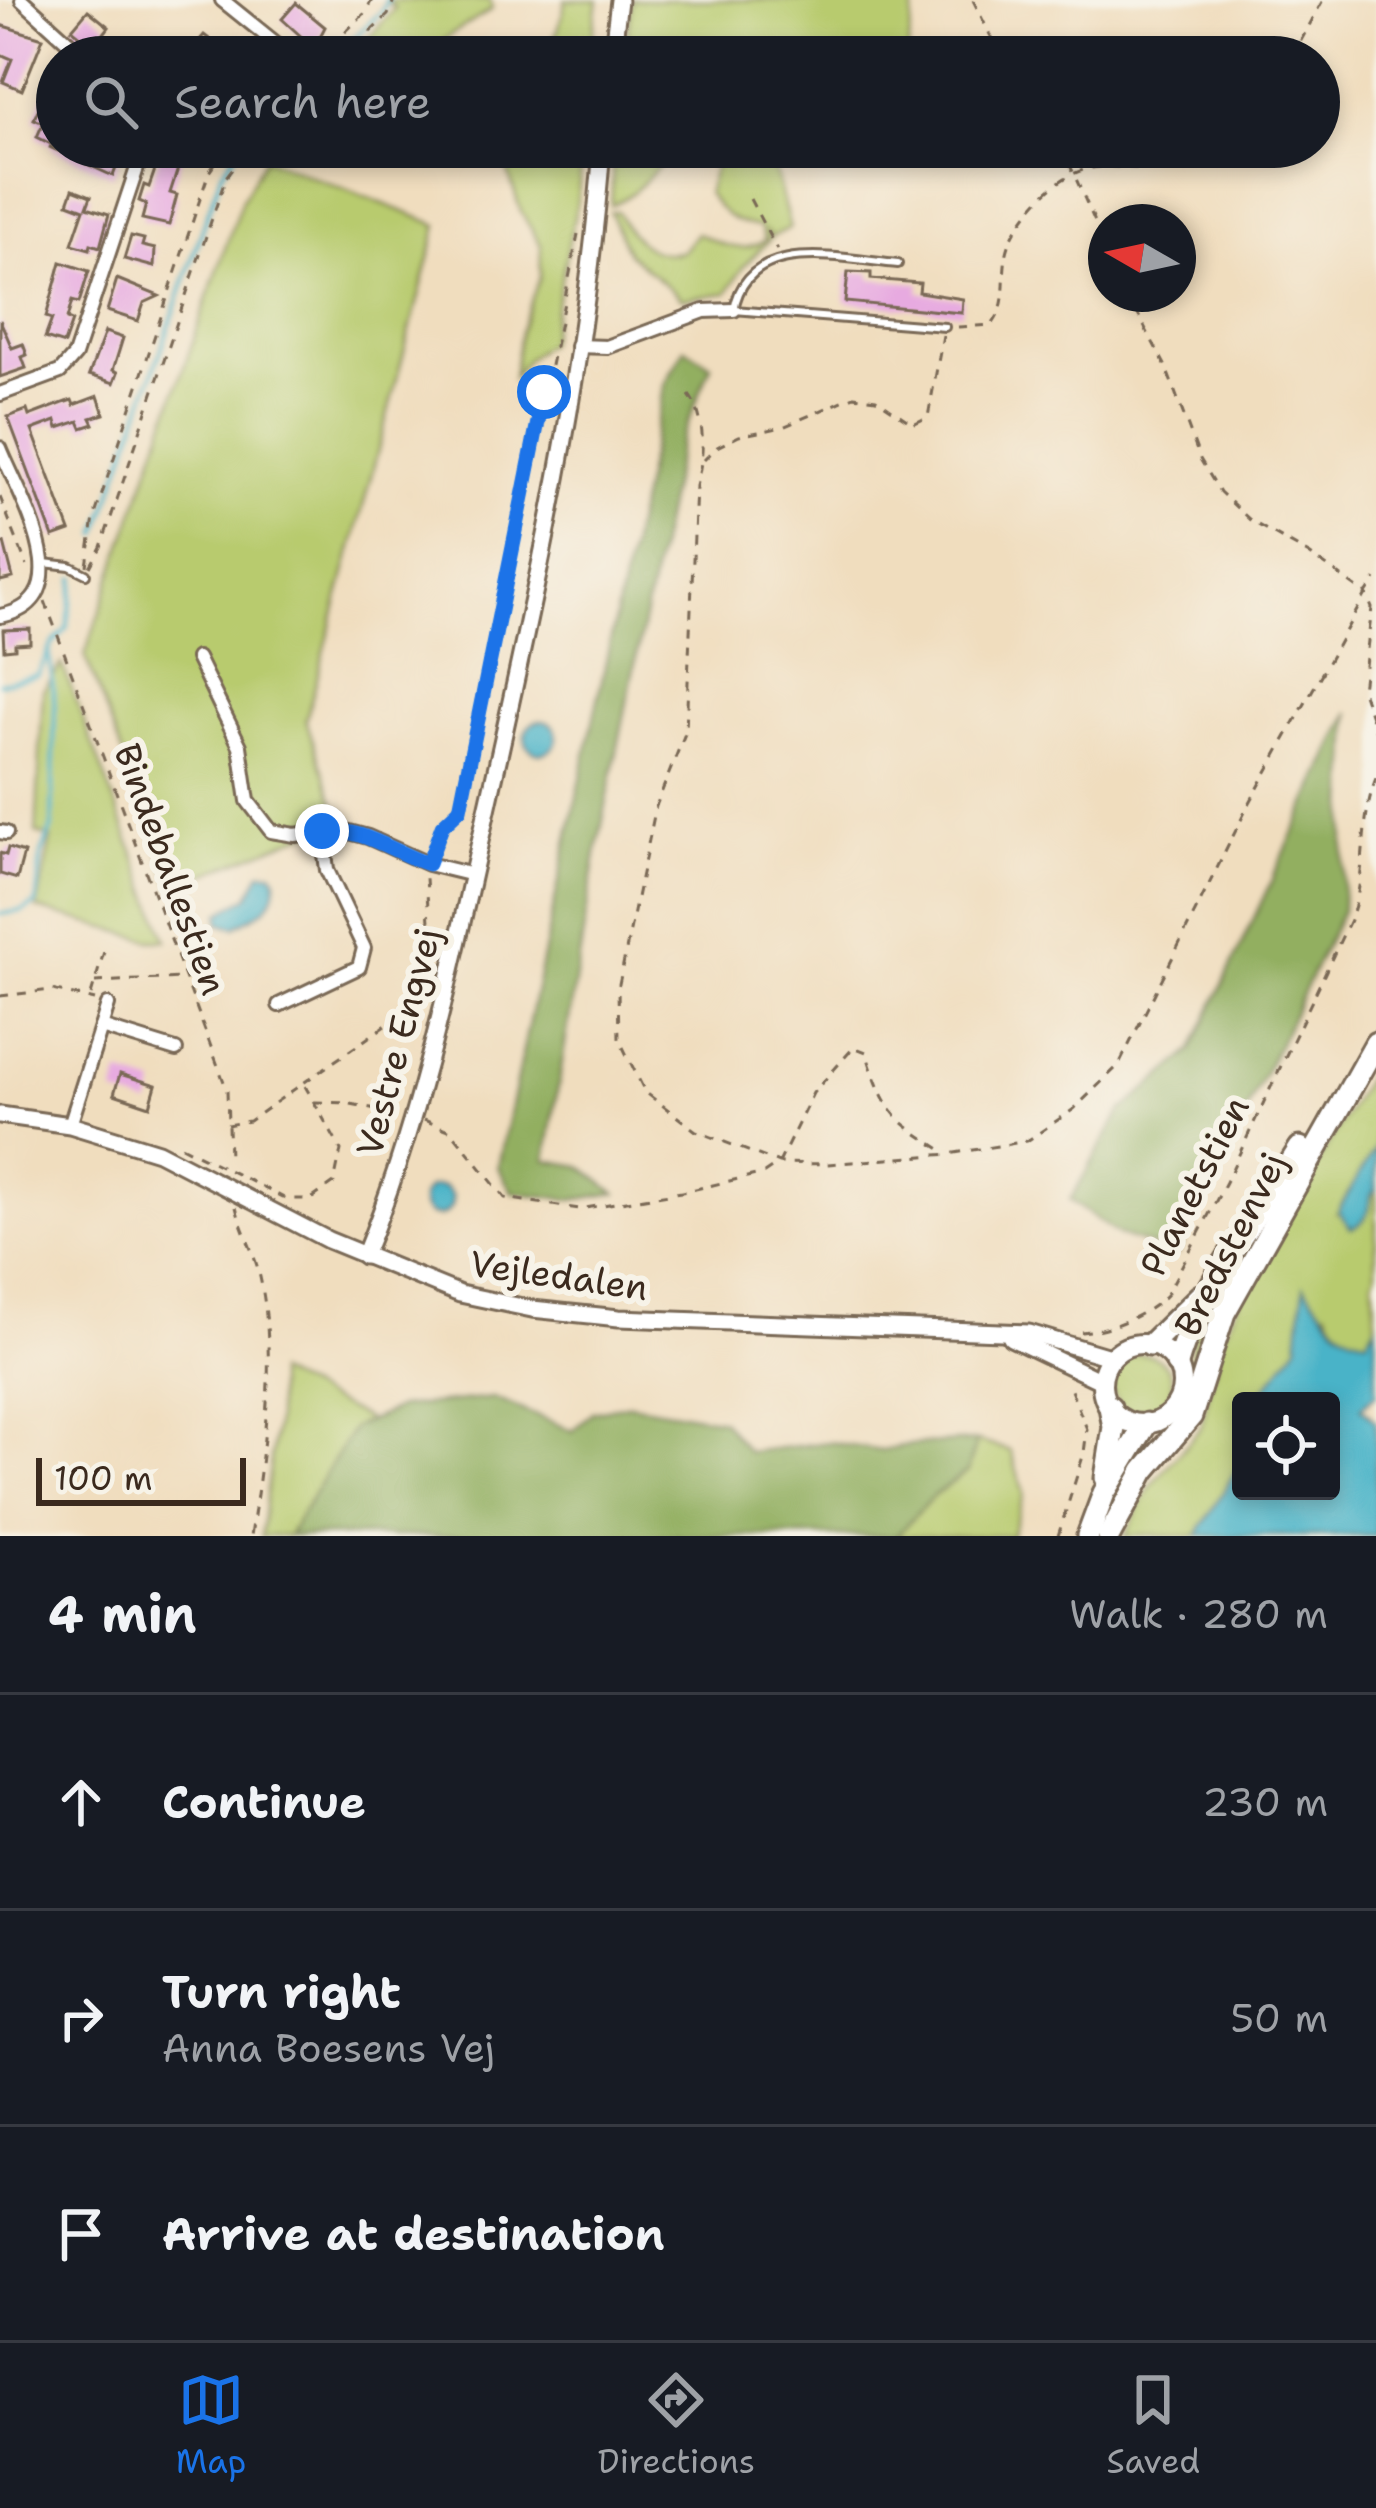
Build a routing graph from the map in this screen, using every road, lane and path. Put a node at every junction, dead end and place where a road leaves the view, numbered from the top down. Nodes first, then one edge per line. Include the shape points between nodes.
1 (22, 0) edge
2 (222, 0) edge
3 (372, 0) edge
4 (394, 0) edge
5 (619, 0) edge
6 (974, 0) edge
7 (1323, 0) edge
8 (62, 36) edge
9 (267, 36) edge
10 (341, 36) edge
11 (366, 36) edge
12 (615, 36) edge
13 (991, 36) edge
14 (1303, 36) edge
15 (137, 168) edge
16 (212, 168) edge
17 (233, 168) edge
18 (600, 168) edge
19 (1073, 168) edge
20 (1091, 168) edge
21 (1075, 171) junction
22 (750, 199) dead end
23 (1088, 204) edge
24 (579, 228) dead end
25 (778, 251) dead end
26 (898, 264) dead end
27 (734, 310) junction
28 (1137, 312) edge
29 (945, 327) junction
30 (577, 346) junction
31 (0, 394) edge
32 (688, 395) dead end
33 (0, 448) edge
34 (703, 461) junction
35 (0, 496) edge
36 (44, 563) junction
37 (86, 574) junction
38 (33, 578) dead end
39 (1376, 579) edge
40 (1366, 594) junction
41 (45, 598) dead end
42 (0, 616) edge
43 (197, 658) dead end
44 (1376, 732) edge
45 (1376, 778) edge
46 (322, 831) junction
47 (428, 864) junction
48 (473, 875) junction
49 (106, 945) dead end
50 (183, 979) dead end
51 (95, 982) junction
52 (0, 997) edge
53 (90, 998) junction
54 (108, 1005) joint
55 (279, 1005) dead end
56 (1376, 1025) edge
57 (101, 1027) junction
58 (1376, 1042) edge
59 (176, 1050) dead end
60 (303, 1083) junction
61 (315, 1102) junction
62 (0, 1114) edge
63 (412, 1117) junction
64 (70, 1125) junction
65 (227, 1125) junction
66 (949, 1154) junction
67 (229, 1160) dead end
68 (779, 1163) junction
69 (311, 1198) dead end
70 (235, 1204) dead end
71 (364, 1256) junction
72 (1221, 1274) junction
73 (1002, 1334) junction
74 (1059, 1340) junction
75 (1150, 1346) junction
76 (1113, 1358) junction
77 (1177, 1364) junction
78 (1067, 1382) dead end
79 (1103, 1382) junction
80 (1110, 1408) junction
81 (1146, 1424) junction
82 (1104, 1493) junction
83 (251, 1536) edge
84 (1058, 1536) edge
85 (1088, 1536) edge
86 (1109, 1536) edge

1 - 8 street
2 - 9 street
3 - 10 path
4 - 11 path
5 - 12 street
6 - 13 path
7 - 14 path
15 - 31 street via 75,355 60,372
16 - 37 path via 94,518
17 - 37 path
18 - 30 street, Vestre Engvej
19 - 21 path
20 - 21 path
21 - 23 path
21 - 29 path via 1007,245 992,325
22 - 25 path
24 - 47 path via 460,809 442,826
26 - 27 lane via 787,258 753,269
27 - 29 lane
27 - 30 street via 704,311 607,347
28 - 40 path via 1220,492 1251,521
29 - 34 path via 922,421 854,396 739,436
30 - 48 street, Vestre Engvej
32 - 34 path via 699,408
33 - 36 street
34 - 68 path via 686,730 656,806 618,988 619,1039 645,1092 696,1131
35 - 38 path
36 - 37 lane
36 - 42 street via 31,603
39 - 40 path
40 - 44 path via 1372,608 1362,689
40 - 66 path via 1248,806 1119,1065 1027,1141
41 - 65 path, Bindeballestien via 226,1090
43 - 46 street via 240,746 248,801 260,819 271,831
45 - 74 path, Planetstien via 1360,897 1167,1294 1155,1307 1085,1333 1064,1330
46 - 47 street via 368,837
46 - 55 street via 327,870 364,957 359,967
47 - 48 street
47 - 60 path via 430,937 413,1000
48 - 63 street, Vestre Engvej
49 - 51 path
50 - 51 path
51 - 53 path
52 - 53 path via 52,990
53 - 54 path
54 - 57 street
56 - 72 highway, Bredstenvej
57 - 59 street
57 - 64 street
58 - 86 highway, Bredstenvej via 1224,1313 1191,1416 1144,1471
60 - 61 path
60 - 65 path via 249,1121
61 - 63 path
61 - 69 path via 342,1160 334,1183
62 - 64 street, Vejledalen
63 - 68 path via 451,1131 505,1198 579,1209 687,1191
63 - 71 street, Vestre Engvej
64 - 71 street, Vejledalen via 158,1152
65 - 67 path, Bindeballestien
66 - 68 path
66 - 68 path via 898,1122 880,1099 866,1052 854,1047 813,1093
70 - 83 path via 260,1276 267,1352
71 - 73 street, Vejledalen via 460,1294 532,1309
72 - 75 highway, Bredstenvej
72 - 77 highway, Bredstenvej
73 - 74 street, Vejledalen
73 - 79 street, Vejledalen
74 - 76 street, Vejledalen
75 - 76 main road
75 - 77 main road
76 - 79 main road
77 - 81 main road via 1180,1398
78 - 84 path via 1087,1429
79 - 80 main road
80 - 81 main road
80 - 82 highway
81 - 82 highway
82 - 85 highway

